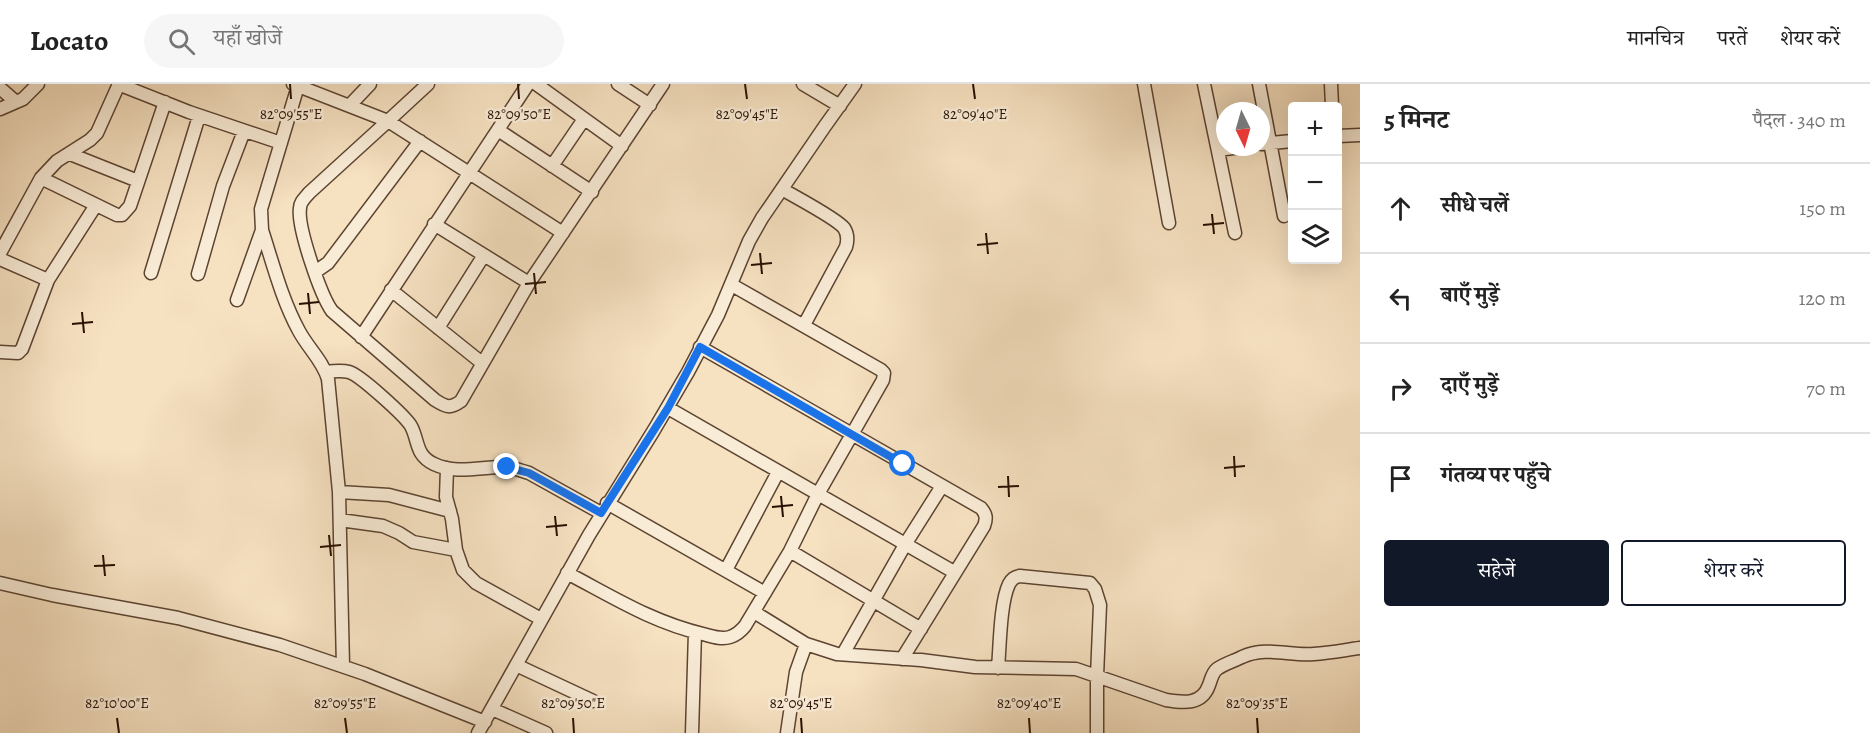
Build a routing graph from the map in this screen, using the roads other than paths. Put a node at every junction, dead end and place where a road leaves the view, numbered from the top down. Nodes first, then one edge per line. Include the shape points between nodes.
1 (38, 84) edge
2 (119, 84) edge
3 (370, 84) edge
4 (428, 84) edge
5 (528, 84) edge
6 (536, 84) edge
7 (618, 84) edge
8 (663, 84) edge
9 (803, 84) edge
10 (855, 84) edge
11 (1144, 84) edge
12 (1204, 84) edge
13 (1259, 84) edge
14 (1331, 84) edge
15 (295, 85) edge
16 (0, 88) edge
17 (16, 102) junction
18 (165, 102) junction
19 (1261, 102) edge
20 (1332, 102) edge
21 (350, 105) junction
22 (650, 105) junction
23 (840, 106) junction
24 (0, 109) edge
25 (199, 116) junction
26 (584, 119) junction
27 (388, 121) junction
28 (498, 130) junction
29 (244, 131) junction
30 (1360, 135) edge
31 (1342, 136) edge
32 (420, 141) junction
33 (1216, 141) edge
34 (1288, 142) edge
35 (280, 143) junction
36 (1270, 143) edge
37 (622, 146) junction
38 (70, 154) junction
39 (1219, 156) edge
40 (1268, 156) edge
41 (552, 166) junction
42 (468, 172) junction
43 (41, 178) junction
44 (138, 181) junction
45 (782, 189) junction
46 (592, 192) junction
47 (96, 205) junction
48 (1284, 216) dead end
49 (1169, 223) dead end
50 (434, 224) junction
51 (262, 230) junction
52 (562, 233) junction
53 (1235, 233) dead end
54 (0, 253) edge
55 (484, 255) junction
56 (0, 259) edge
57 (315, 272) junction
58 (151, 273) dead end
59 (198, 274) dead end
60 (48, 279) junction
61 (529, 283) junction
62 (732, 285) junction
63 (392, 290) junction
64 (237, 300) dead end
65 (804, 325) junction
66 (438, 328) junction
67 (361, 337) junction
68 (700, 347) junction
69 (0, 352) edge
70 (482, 363) junction
71 (326, 372) junction
72 (668, 408) junction
73 (852, 434) junction
74 (447, 468) junction
75 (778, 472) junction
76 (942, 486) junction
77 (339, 492) junction
78 (818, 494) junction
79 (604, 508) junction
80 (450, 511) junction
81 (340, 520) junction
82 (906, 543) junction
83 (456, 550) junction
84 (790, 551) junction
85 (726, 570) junction
86 (954, 572) junction
87 (567, 573) junction
88 (0, 583) edge
89 (765, 593) junction
90 (873, 602) junction
91 (754, 612) junction
92 (541, 619) junction
93 (921, 629) junction
94 (695, 632) junction
95 (806, 644) junction
96 (1360, 648) edge
97 (843, 654) junction
98 (902, 659) junction
99 (516, 665) junction
100 (343, 666) junction
101 (998, 668) junction
102 (1096, 676) junction
103 (593, 701) dead end
104 (492, 709) junction
105 (481, 727) edge
106 (546, 733) edge
107 (692, 733) edge
108 (787, 733) edge
109 (1097, 733) edge

1 - 17 street
2 - 18 street
2 - 38 street via 97,133
3 - 21 street
4 - 27 street
5 - 28 street
6 - 26 street
7 - 22 street
8 - 22 street
9 - 23 street
10 - 23 street
11 - 49 street
12 - 33 street
13 - 19 street
14 - 20 street
15 - 21 street
15 - 35 street
16 - 17 street
17 - 24 street
18 - 25 street
18 - 44 street
21 - 27 street
22 - 37 street
23 - 45 street
25 - 29 street
25 - 58 street
26 - 37 street
26 - 41 street
27 - 32 street
27 - 57 street via 301,204 301,225
28 - 41 street
28 - 42 street
29 - 35 street
29 - 59 street via 223,186
30 - 31 street
32 - 42 street
32 - 57 street via 328,263
34 - 36 street
35 - 51 street via 261,209
37 - 46 street
38 - 43 street
38 - 44 street
39 - 53 street
40 - 48 street
41 - 46 street
42 - 50 street
42 - 52 street
43 - 47 street
43 - 54 street
44 - 47 street via 130,206 122,215
45 - 62 street via 749,241
45 - 65 street via 837,222 847,237 846,247
46 - 52 street
47 - 60 street
50 - 55 street
50 - 63 street
51 - 64 street
51 - 71 street via 285,303
52 - 61 street
55 - 61 street
55 - 66 street
56 - 60 street
57 - 67 street via 327,304
60 - 69 street via 22,349 18,353
61 - 70 street
62 - 65 street
62 - 68 street
63 - 66 street
63 - 67 street
65 - 73 street via 884,373
66 - 70 street
67 - 70 street via 445,406 454,406 461,400
68 - 72 street
68 - 73 street
71 - 74 street via 356,376 409,424 423,457
71 - 77 street
72 - 75 street
72 - 79 street
73 - 76 street
73 - 78 street
74 - 79 street via 518,469
74 - 80 street via 446,497
75 - 78 street
75 - 85 street
76 - 82 street
76 - 86 street via 981,507 986,520
77 - 80 street via 388,495
77 - 81 street
78 - 82 street
78 - 84 street
79 - 85 street
79 - 87 street
80 - 83 street
81 - 83 street via 383,526 413,542
81 - 100 street
82 - 86 street
82 - 90 street
83 - 92 street via 468,576
84 - 89 street
84 - 90 street
85 - 89 street
86 - 93 street
87 - 92 street
87 - 94 street via 649,617
88 - 100 street via 178,618
89 - 91 street
90 - 93 street
90 - 97 street
91 - 94 street via 745,626 729,638
91 - 95 street
92 - 99 street
93 - 98 street
94 - 107 street
95 - 97 street
95 - 108 street via 796,672
96 - 102 street via 1315,654 1255,652 1217,669 1204,695 1187,702 1166,700
97 - 98 street
98 - 101 street
99 - 103 street
99 - 104 street
100 - 105 street
101 - 102 street via 1064,668
101 - 102 street via 1007,591 1011,580 1020,576 1079,581 1090,583 1095,589 1100,605
102 - 109 street
104 - 105 street
104 - 106 street

